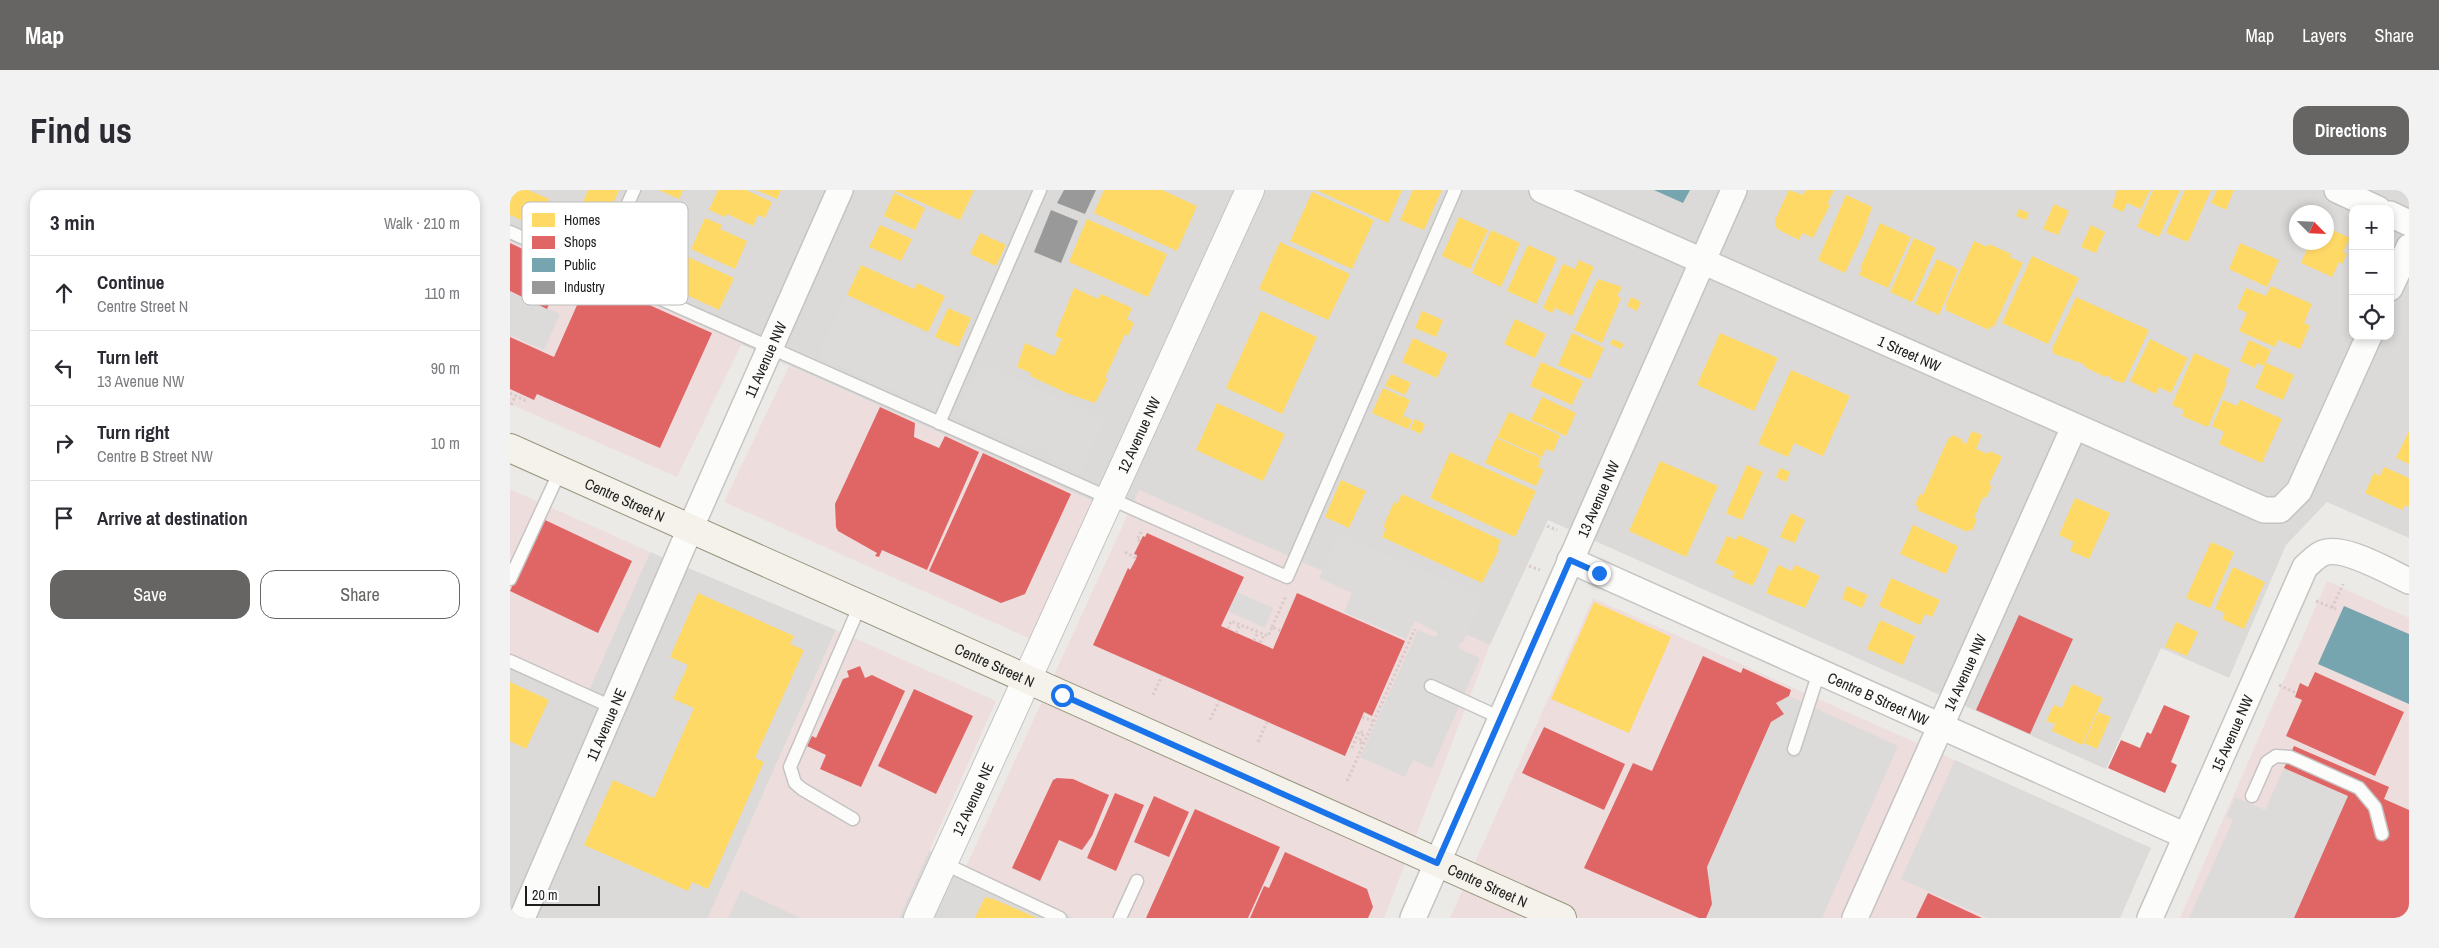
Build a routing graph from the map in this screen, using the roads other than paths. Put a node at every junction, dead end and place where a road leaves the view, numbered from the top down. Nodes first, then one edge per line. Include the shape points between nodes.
1 (634, 190) edge
2 (840, 190) edge
3 (1040, 190) edge
4 (1250, 190) edge
5 (1454, 190) edge
6 (1542, 190) edge
7 (1734, 190) edge
8 (2337, 190) edge
9 (629, 202) edge
10 (2369, 205) edge
11 (2394, 216) edge
12 (2409, 223) edge
13 (510, 232) edge
14 (522, 237) edge
15 (2409, 247) edge
16 (1702, 262) junction
17 (2394, 279) edge
18 (676, 305) edge
19 (2367, 340) edge
20 (771, 348) junction
21 (939, 423) junction
22 (2074, 427) junction
23 (510, 448) edge
24 (560, 471) junction
25 (1109, 499) junction
26 (690, 529) junction
27 (1570, 560) junction
28 (510, 579) edge
29 (2409, 581) edge
30 (860, 605) junction
31 (510, 661) edge
32 (1819, 672) junction
33 (1027, 680) junction
34 (1431, 686) dead end
35 (614, 708) junction
36 (1501, 718) junction
37 (1941, 726) junction
38 (1794, 749) dead end
39 (2252, 796) dead end
40 (852, 820) dead end
41 (2382, 834) dead end
42 (2186, 836) junction
43 (943, 863) junction
44 (1437, 863) junction
45 (1137, 881) dead end
46 (522, 918) edge
47 (918, 918) edge
48 (1060, 918) edge
49 (1120, 918) edge
50 (1413, 918) edge
51 (1562, 918) edge
52 (1856, 918) edge
53 (2150, 918) edge

1 - 9 lane
2 - 20 street, 11 Avenue NW
3 - 21 lane
4 - 25 street, 12 Avenue NW
5 - 25 lane via 1287,578
6 - 16 street, 1 Street NW
7 - 16 street, 13 Avenue NW
8 - 10 street
11 - 12 street
13 - 14 lane
15 - 17 street
16 - 22 street, 1 Street NW
16 - 27 street, 13 Avenue NW
18 - 20 lane
19 - 22 street, 1 Street NW via 2299,492 2280,510 2256,508
20 - 21 lane
20 - 26 street, 11 Avenue NW
21 - 25 lane
22 - 37 street, 14 Avenue NW
23 - 24 main road, Centre Street N
24 - 26 main road, Centre Street N
24 - 28 lane
25 - 33 street, 12 Avenue NW
26 - 30 main road, Centre Street N
26 - 35 street, 11 Avenue NE
27 - 32 street, Centre B Street NW
27 - 36 street, 13 Avenue NW
29 - 42 street, 15 Avenue NW via 2348,554 2321,554 2305,567
30 - 33 main road, Centre Street N
30 - 40 lane via 790,767 795,783 802,789
31 - 35 lane
32 - 37 street, Centre B Street NW
32 - 38 lane
33 - 43 street, 12 Avenue NE
33 - 44 main road, Centre Street N
34 - 36 lane
35 - 46 street, 11 Avenue NE
36 - 44 street, 13 Avenue NW
37 - 42 street, Centre B Street NW
37 - 52 street, 14 Avenue NW
39 - 41 lane via 2267,762 2284,755 2359,788 2375,807
42 - 53 street, 15 Avenue NW
43 - 47 street, 12 Avenue NE
43 - 48 lane
44 - 50 street, 13 Avenue NW
44 - 51 main road, Centre Street N
45 - 49 lane

